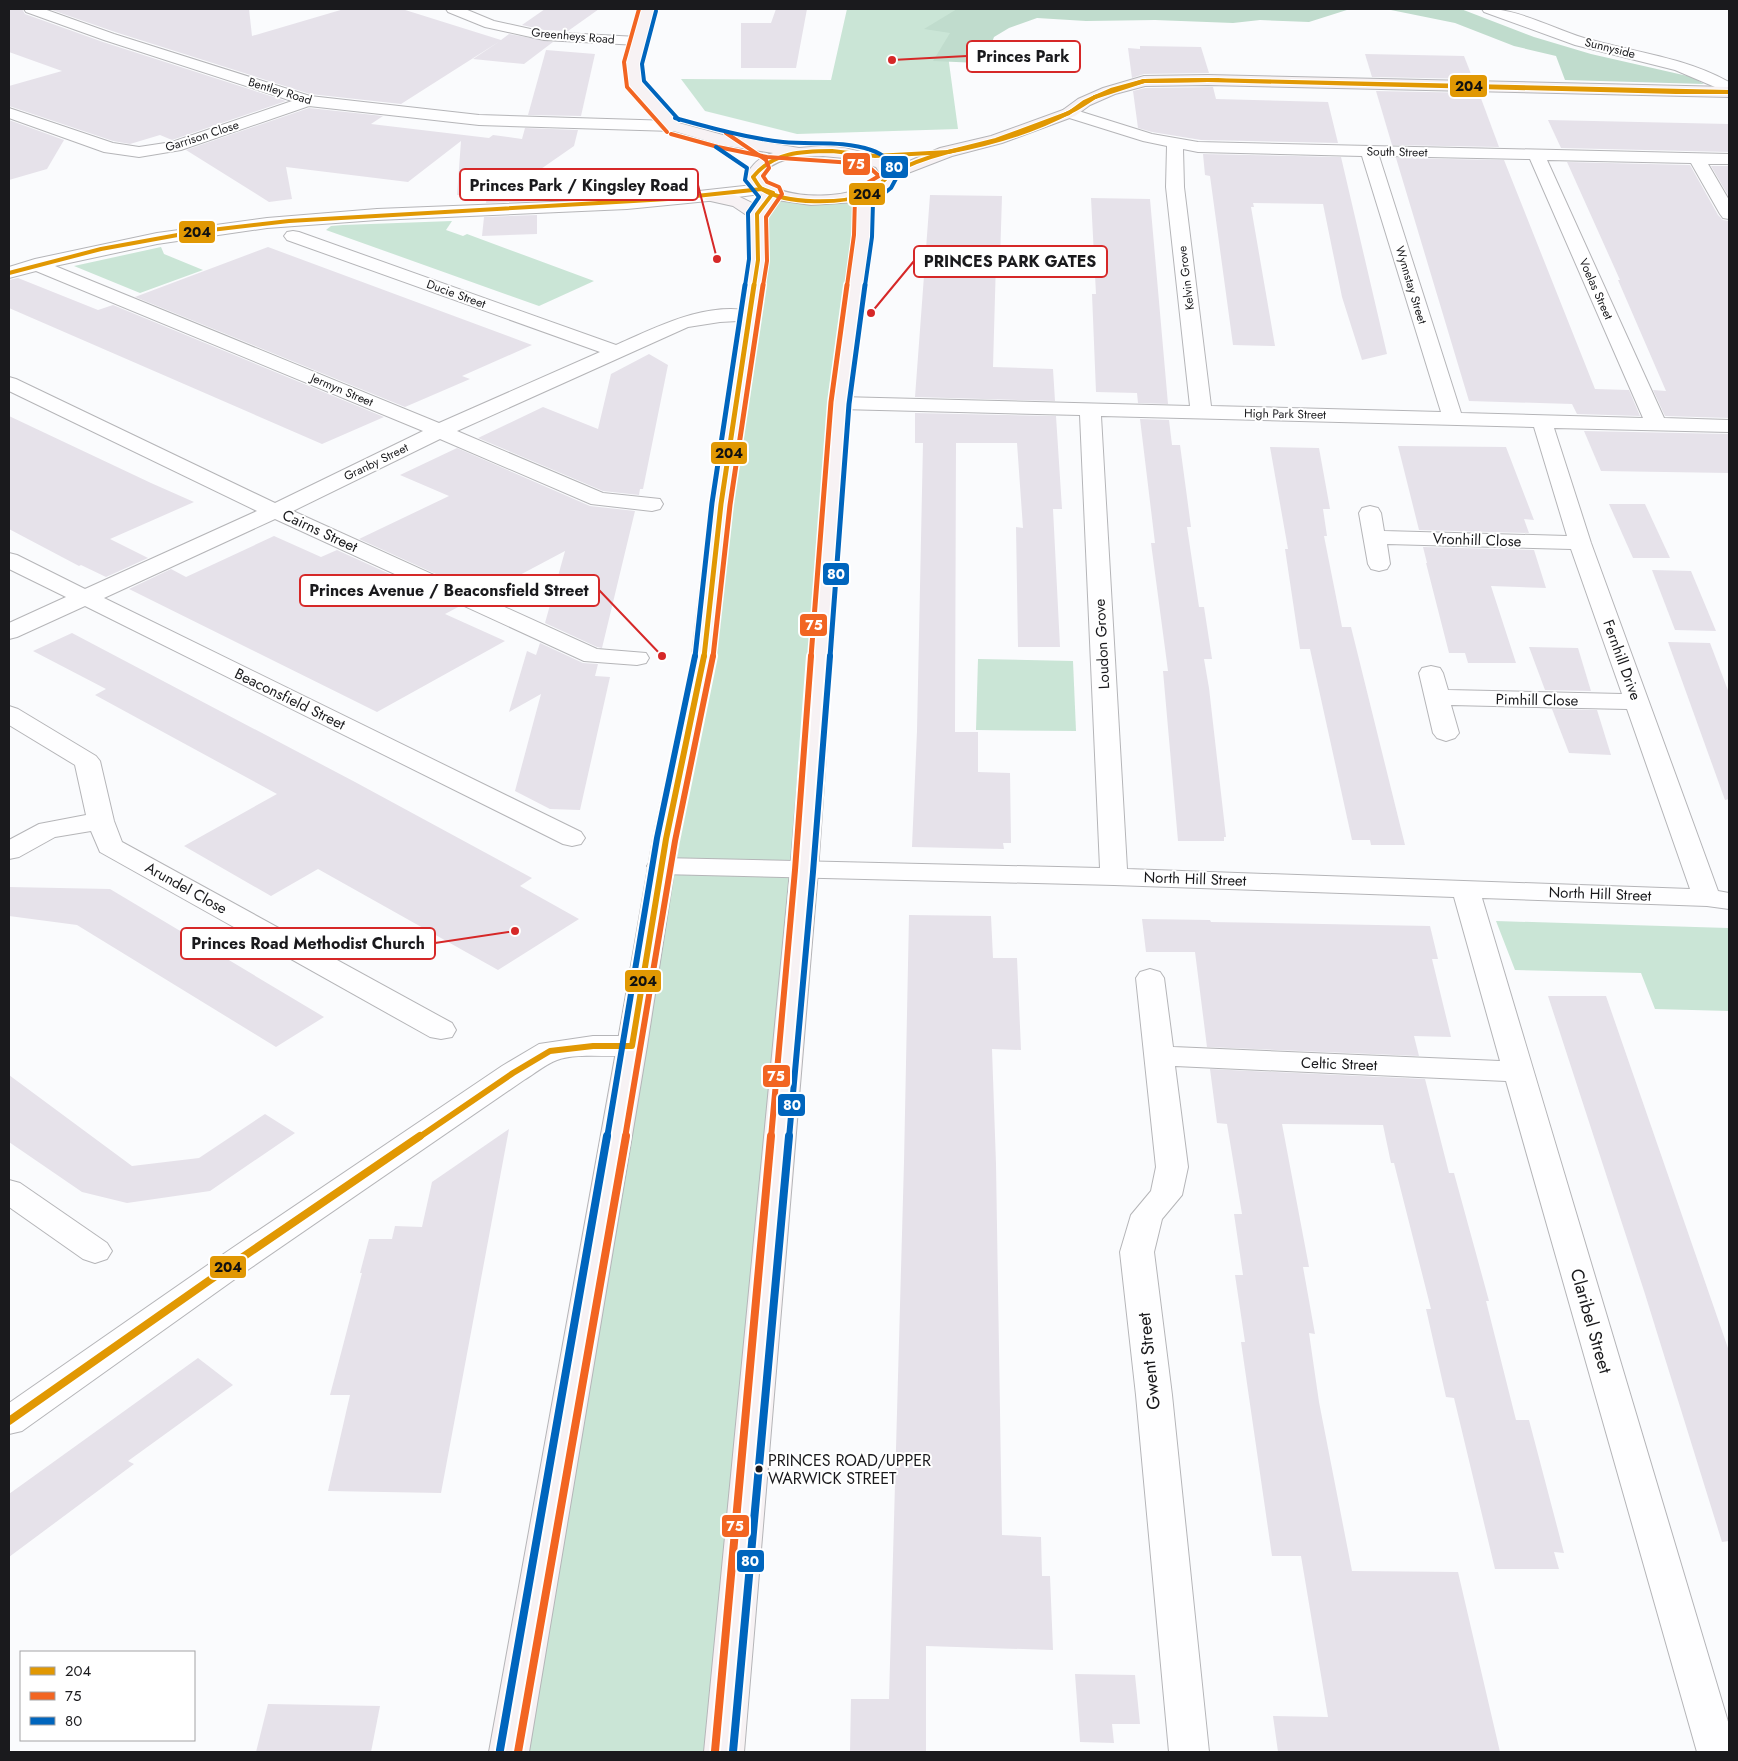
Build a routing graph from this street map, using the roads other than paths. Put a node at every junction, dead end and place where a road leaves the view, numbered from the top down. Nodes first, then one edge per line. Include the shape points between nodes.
1 (31, 9) edge
2 (453, 9) edge
3 (648, 9) edge
4 (1490, 9) edge
5 (638, 41) junction
6 (1729, 88) edge
7 (1729, 92) edge
8 (308, 101) junction
9 (9, 112) edge
10 (1069, 113) junction
11 (673, 126) junction
12 (721, 140) junction
13 (1175, 144) junction
14 (1369, 151) junction
15 (802, 152) junction
16 (946, 152) junction
17 (1536, 155) junction
18 (864, 156) junction
19 (1696, 158) junction
20 (1729, 159) edge
21 (760, 166) junction
22 (889, 175) junction
23 (767, 191) junction
24 (868, 193) junction
25 (712, 196) junction
26 (757, 214) junction
27 (1729, 214) edge
28 (293, 236) dead end
29 (35, 264) junction
30 (9, 273) edge
31 (749, 316) junction
32 (618, 352) junction
33 (9, 382) edge
34 (840, 403) junction
35 (1090, 411) junction
36 (1201, 412) junction
37 (1452, 419) junction
38 (1542, 421) junction
39 (1656, 424) junction
40 (1729, 426) edge
41 (439, 431) junction
42 (652, 504) dead end
43 (275, 511) junction
44 (1370, 513) dead end
45 (1374, 537) junction
46 (1580, 543) junction
47 (9, 560) edge
48 (1379, 564) dead end
49 (86, 598) junction
50 (9, 632) edge
51 (637, 658) dead end
52 (1431, 673) dead end
53 (1436, 697) junction
54 (1637, 702) junction
55 (9, 714) edge
56 (1446, 734) dead end
57 (101, 821) junction
58 (572, 838) dead end
59 (9, 850) edge
60 (661, 866) junction
61 (804, 871) junction
62 (1114, 876) junction
63 (1465, 889) junction
64 (1718, 899) edge
65 (1150, 978) dead end
66 (441, 1030) dead end
67 (632, 1046) junction
68 (1159, 1056) junction
69 (1518, 1072) junction
70 (9, 1191) edge
71 (95, 1251) dead end
72 (9, 1421) edge
73 (508, 1752) edge
74 (724, 1752) edge
75 (1189, 1752) edge
76 (1717, 1752) edge

1 - 8 street, Bentley Road
2 - 5 street, Greenheys Road via 490,24 544,36
3 - 5 main road
4 - 6 street, Sunnyside via 1595,46 1665,61
5 - 11 main road via 633,63 636,85
7 - 10 main road via 1144,81 1109,91
8 - 9 street, Garrison Close via 175,146 139,152 110,148
8 - 11 street, Bentley Road via 480,120
10 - 13 street, South Street
10 - 16 main road via 996,140
11 - 12 main road
12 - 15 main road
12 - 21 main road
13 - 14 street, South Street
13 - 36 street, Kelvin Grove via 1176,188
14 - 17 street, South Street
14 - 37 street, Wynnstay Street
15 - 18 main road via 845,152
15 - 21 main road via 782,156
16 - 18 main road
16 - 22 main road
17 - 19 street, South Street
17 - 39 street, Voelas Street
18 - 22 main road via 882,164
19 - 20 street, South Street
19 - 27 street
21 - 23 main road via 753,177
22 - 24 main road via 881,187
23 - 24 main road via 797,199 825,200
23 - 25 street
23 - 26 main road
24 - 34 main road via 864,199 863,236
25 - 26 main road via 739,202
25 - 29 street via 263,222 145,240
26 - 31 main road via 758,260
28 - 32 street, Ducie Street
29 - 30 street
29 - 41 street, Jermyn Street
31 - 32 street, Granby Street via 720,316 683,322
31 - 60 main road via 721,504 704,656
32 - 41 street, Granby Street
33 - 43 street, Cairns Street
34 - 35 street, High Park Street
34 - 61 main road
35 - 36 street, High Park Street
35 - 62 street, Loudon Grove
36 - 37 street, High Park Street
37 - 38 street, High Park Street
38 - 39 street, High Park Street
38 - 46 street, Fernhill Drive
39 - 40 street, High Park Street
41 - 42 street, Jermyn Street via 599,499
41 - 43 street, Granby Street
43 - 49 street, Granby Street
43 - 51 street, Cairns Street via 593,656
44 - 45 street
45 - 46 street, Vronhill Close
45 - 48 street
46 - 54 street, Fernhill Drive
47 - 49 street, Beaconsfield Street
49 - 50 street, Granby Street
49 - 58 street, Beaconsfield Street
52 - 53 street
53 - 54 street, Pimhill Close
53 - 56 street
54 - 64 street, Fernhill Drive
55 - 57 street, Arundel Close via 87,761
57 - 59 street via 48,830
57 - 66 street, Arundel Close via 110,846
60 - 61 street, North Hill Street
60 - 67 main road
61 - 62 street, North Hill Street
61 - 74 main road
62 - 63 street, North Hill Street
63 - 64 street, North Hill Street
63 - 69 street, Claribel Street
65 - 68 street, Gwent Street
67 - 72 street via 550,1051 513,1073
67 - 73 main road
68 - 69 street, Celtic Street
68 - 75 street, Gwent Street via 1172,1167 1166,1195 1147,1215 1137,1252
69 - 76 street, Claribel Street
70 - 71 street

